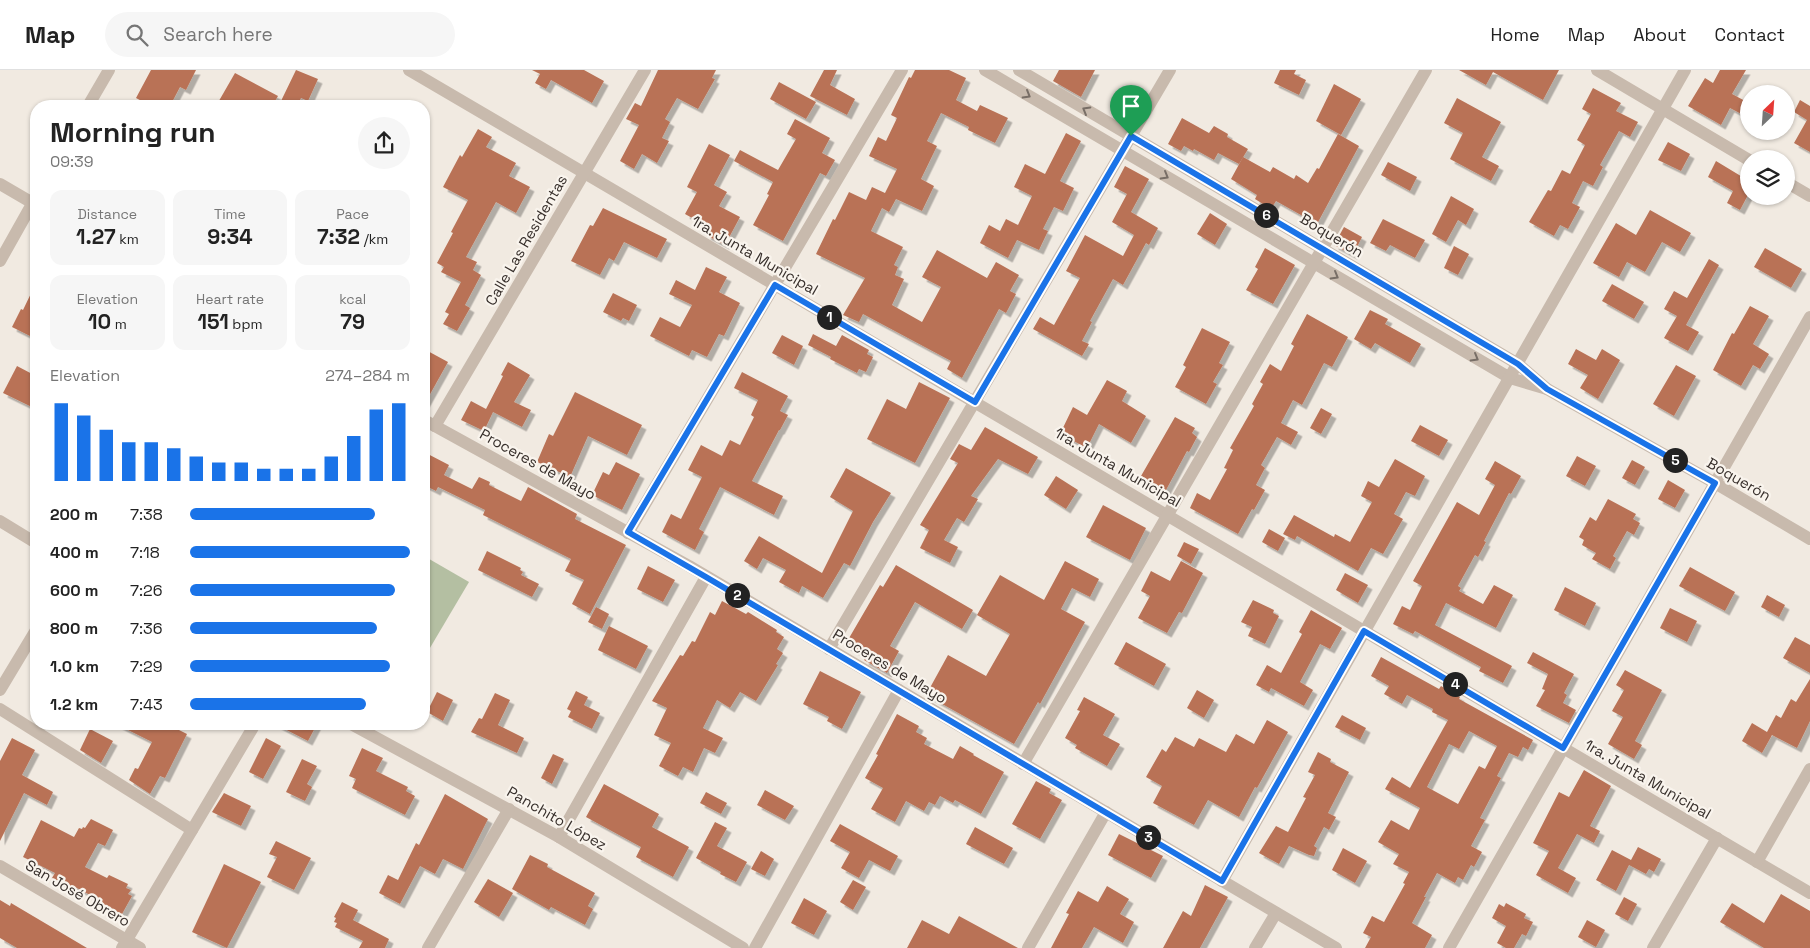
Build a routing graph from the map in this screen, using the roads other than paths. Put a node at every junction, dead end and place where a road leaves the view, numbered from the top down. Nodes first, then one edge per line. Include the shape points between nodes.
1 (109, 70) edge
2 (409, 70) edge
3 (645, 70) edge
4 (902, 70) edge
5 (985, 70) edge
6 (1019, 70) edge
7 (1170, 70) edge
8 (1426, 70) edge
9 (1596, 70) edge
10 (1685, 70) edge
11 (92, 100) edge
12 (1663, 109) junction
13 (1131, 136) junction
14 (1123, 151) junction
15 (1740, 155) edge
16 (584, 173) junction
17 (0, 184) edge
18 (1795, 187) edge
19 (1810, 196) edge
20 (30, 199) edge
21 (30, 210) edge
22 (1322, 249) junction
23 (0, 261) edge
24 (1314, 263) junction
25 (775, 285) junction
26 (1810, 317) edge
27 (1518, 364) junction
28 (1510, 378) junction
29 (1547, 389) junction
30 (975, 402) junction
31 (430, 423) edge
32 (435, 426) junction
33 (1715, 483) junction
34 (1168, 516) junction
35 (0, 521) edge
36 (628, 532) junction
37 (30, 538) edge
38 (1810, 539) edge
39 (706, 577) junction
40 (1364, 631) junction
41 (30, 640) edge
42 (829, 649) junction
43 (0, 690) edge
44 (899, 690) junction
45 (0, 709) edge
46 (30, 728) edge
47 (33, 730) edge
48 (251, 730) edge
49 (362, 730) edge
50 (1563, 748) junction
51 (1024, 764) junction
52 (1810, 769) edge
53 (509, 809) junction
54 (1106, 812) junction
55 (192, 830) junction
56 (559, 838) junction
57 (1717, 838) junction
58 (1757, 862) junction
59 (0, 866) edge
60 (1222, 881) junction
61 (1810, 893) edge
62 (1276, 913) junction
63 (124, 944) edge
64 (140, 948) edge
65 (428, 948) edge
66 (743, 948) edge
67 (755, 948) edge
68 (1028, 948) edge
69 (1255, 948) edge
70 (1336, 948) edge
71 (1449, 948) edge
72 (1653, 948) edge

1 - 11 street
2 - 16 street, 1ra. Junta Municipal
3 - 16 street, Calle Las Residentas
4 - 25 street
5 -> 14 street, Boquerón
13 -> 6 street, Boquerón
7 - 13 street
8 - 22 street
9 - 12 street
10 - 12 street
12 - 15 street
12 - 27 street
13 - 14 street
13 - 22 street, Boquerón
14 -> 24 street, Boquerón
14 - 30 street
16 - 25 street, 1ra. Junta Municipal
16 - 32 street, Calle Las Residentas
17 - 20 street
18 - 19 street
21 - 23 street
22 - 24 street
22 - 27 street, Boquerón
24 -> 28 street, Boquerón
24 - 34 street
25 - 30 street, 1ra. Junta Municipal
25 - 36 street
26 - 33 street
27 - 28 street
27 - 29 street, Boquerón
28 - 29 street, Boquerón
28 - 40 street
29 - 33 street, Boquerón
30 - 34 street, 1ra. Junta Municipal
30 - 42 street
31 - 32 street, Proceres de Mayo
32 - 36 street, Proceres de Mayo
33 - 38 street, Boquerón
33 - 50 street
34 - 40 street, 1ra. Junta Municipal
34 - 51 street
35 - 37 street
36 - 39 street, Proceres de Mayo
39 - 42 street, Proceres de Mayo
39 - 56 street
40 - 50 street, 1ra. Junta Municipal
40 - 60 street
41 - 43 street
42 - 44 street, Proceres de Mayo
44 - 51 street, Proceres de Mayo
44 - 67 street
45 - 46 street
47 - 55 street
48 - 55 street
49 - 53 street, Panchito López
50 - 57 street, 1ra. Junta Municipal
50 - 71 street
51 - 54 street, Proceres de Mayo
52 - 58 street
53 - 56 street, Panchito López
53 - 65 street
54 - 60 street, Proceres de Mayo
54 - 68 street
55 - 63 street
56 - 66 street, Panchito López
57 - 58 street, 1ra. Junta Municipal
57 - 72 street
58 - 61 street, 1ra. Junta Municipal
59 - 63 street, San José Obrero
60 - 62 street, Proceres de Mayo
62 - 69 street
62 - 70 street, Proceres de Mayo
63 - 64 street, San José Obrero

